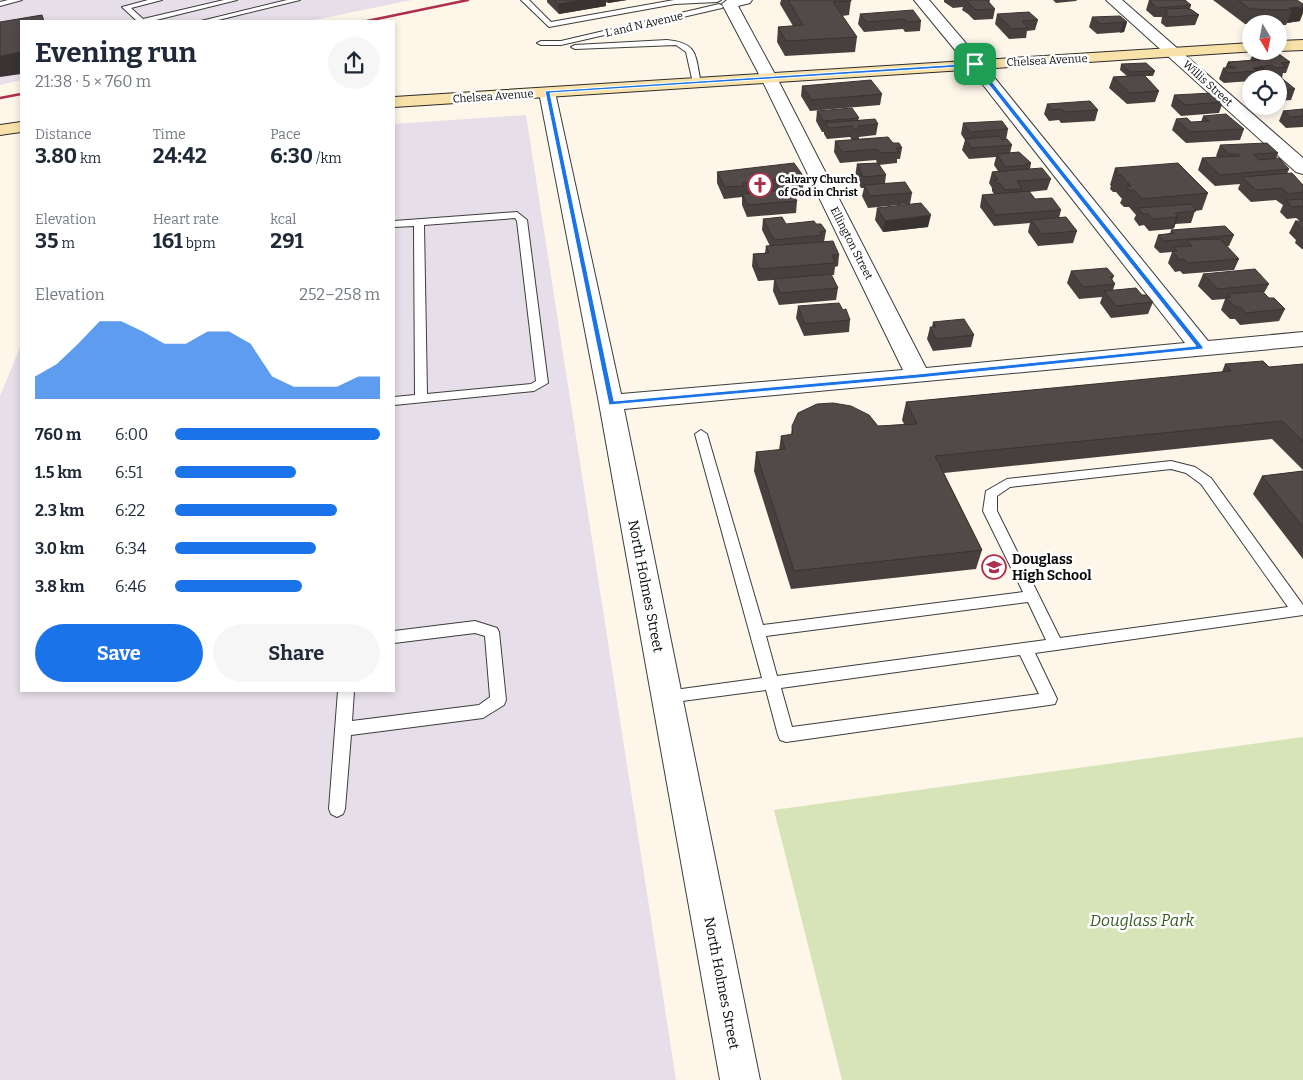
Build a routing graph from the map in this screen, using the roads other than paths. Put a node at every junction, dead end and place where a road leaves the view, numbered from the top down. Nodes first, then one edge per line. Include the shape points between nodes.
1 (18, 0) edge
2 (158, 0) edge
3 (233, 0) edge
4 (266, 0) edge
5 (296, 0) edge
6 (525, 0) edge
7 (921, 0) edge
8 (1113, 0) edge
9 (674, 1) edge
10 (728, 1) edge
11 (0, 4) edge
12 (273, 5) junction
13 (141, 20) edge
14 (146, 20) edge
15 (210, 20) edge
16 (541, 43) dead end
17 (1303, 45) edge
18 (1288, 46) edge
19 (575, 48) dead end
20 (1242, 48) edge
21 (1174, 52) junction
22 (975, 64) junction
23 (769, 78) junction
24 (697, 83) junction
25 (547, 92) junction
26 (395, 102) edge
27 (20, 127) edge
28 (0, 130) edge
29 (1303, 168) edge
30 (419, 223) junction
31 (395, 224) edge
32 (1303, 339) edge
33 (1201, 348) junction
34 (918, 376) junction
35 (421, 398) junction
36 (395, 401) edge
37 (611, 403) junction
38 (701, 434) dead end
39 (1032, 596) junction
40 (757, 630) junction
41 (395, 637) edge
42 (1056, 644) junction
43 (1025, 648) junction
44 (772, 683) junction
45 (346, 692) edge
46 (667, 697) junction
47 (343, 729) junction
48 (337, 809) dead end
49 (740, 1080) edge

1 - 11 lane
2 - 13 lane via 124,6
3 - 14 lane
4 - 12 lane
5 - 12 lane
6 - 9 lane via 549,25
7 - 22 street
8 - 21 street, Willis Street
9 - 10 lane
10 - 16 lane, L and N Avenue via 561,43
10 - 23 street, Ellington Street
12 - 15 lane
17 - 18 main road
19 - 24 lane via 678,43 690,52
20 - 21 main road, Chelsea Avenue
21 - 22 main road, Chelsea Avenue
21 - 29 street, Willis Street
22 - 23 main road, Chelsea Avenue
22 - 33 street
23 - 24 main road, Chelsea Avenue
23 - 34 street, Ellington Street
24 - 25 main road, Chelsea Avenue
25 - 26 main road, Chelsea Avenue
25 - 37 street, North Holmes Street
27 - 28 main road
30 - 31 lane
30 - 35 lane
30 - 35 lane via 517,215 522,220 542,383
32 - 33 street
33 - 34 street
34 - 37 street
35 - 36 lane
37 - 46 street, North Holmes Street
38 - 40 lane
39 - 40 lane
39 - 42 lane
39 - 42 lane via 990,512 991,494 1007,483 1171,465 1190,470 1206,481 1299,611
40 - 44 lane
41 - 47 lane via 475,628 492,632 498,700 483,711
42 - 43 lane
43 - 44 lane
43 - 44 lane via 1049,699 786,735
44 - 46 lane
45 - 47 lane
46 - 49 street, North Holmes Street
47 - 48 lane

